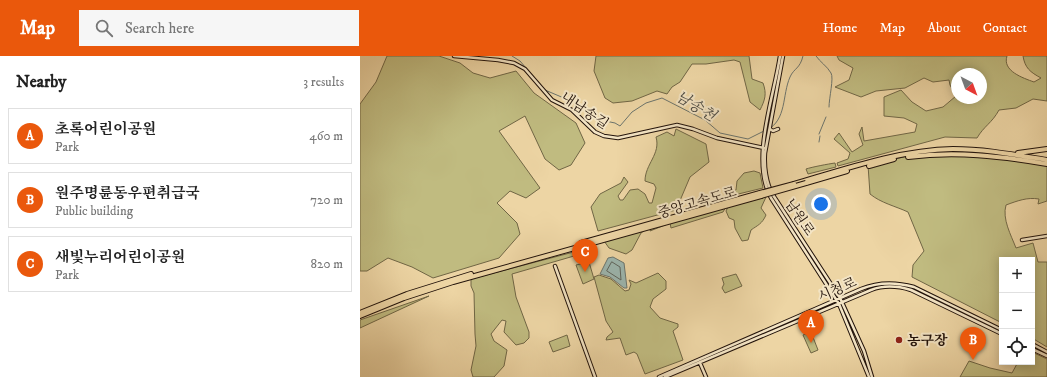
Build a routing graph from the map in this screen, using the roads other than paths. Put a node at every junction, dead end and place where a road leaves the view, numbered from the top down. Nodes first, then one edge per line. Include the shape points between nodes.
1 (454, 56) edge
2 (781, 57) edge
3 (770, 129) junction
4 (778, 129) dead end
5 (764, 149) junction
6 (1047, 150) edge
7 (999, 153) junction
8 (1047, 160) edge
9 (1047, 164) edge
10 (761, 195) junction
11 (792, 226) junction
12 (1047, 236) edge
13 (1022, 240) dead end
14 (555, 266) dead end
15 (897, 285) junction
16 (840, 298) junction
17 (837, 300) junction
18 (842, 302) junction
19 (839, 304) junction
20 (360, 313) edge
21 (360, 316) edge
22 (985, 324) junction
23 (999, 329) edge
24 (999, 332) edge
25 (764, 333) junction
26 (1035, 346) edge
27 (1035, 350) edge
28 (1047, 352) edge
29 (1047, 356) edge
30 (700, 361) junction
31 (595, 377) edge
32 (659, 377) edge
33 (665, 377) edge
34 (706, 377) edge
35 (869, 377) edge
36 (872, 377) edge

1 - 5 street, 내남송길 via 498,60 525,69 552,100 572,110 594,132 604,136 618,138 677,125
2 - 3 street, 남원로
2 - 5 street, 남원로
3 - 4 street
3 - 5 street, 남원로
5 - 11 street, 남원로 via 765,184 771,198
6 - 7 highway
7 - 8 highway, 중앙고속도로
7 - 10 highway, 중앙고속도로, bridge via 952,149 917,152 884,159
9 - 10 highway, 중앙고속도로, bridge via 985,154 924,155 890,160
10 - 20 highway, 중앙고속도로 via 438,284
10 - 21 highway, 중앙고속도로 via 446,284
11 - 16 street, 남원로
11 - 17 street, 남원로
12 - 13 street
14 - 31 street
15 - 16 street, 시청로 via 868,286
15 - 18 street, 시청로 via 875,288
15 - 22 street, 시청로 via 918,289
16 - 17 street, 시청로
16 - 18 street, 남원로
17 - 19 street, 남원로
17 - 25 street, 시청로
18 - 19 street, 시청로
18 - 36 street, 남원로 via 864,350
19 - 25 street, 시청로
19 - 35 street, 남원로
22 - 23 street, 시청로
22 - 24 street, 시청로
25 - 30 street, 시청로
26 - 28 street
27 - 29 street
30 - 32 street, 시청로
30 - 33 street, 시청로
30 - 34 street

